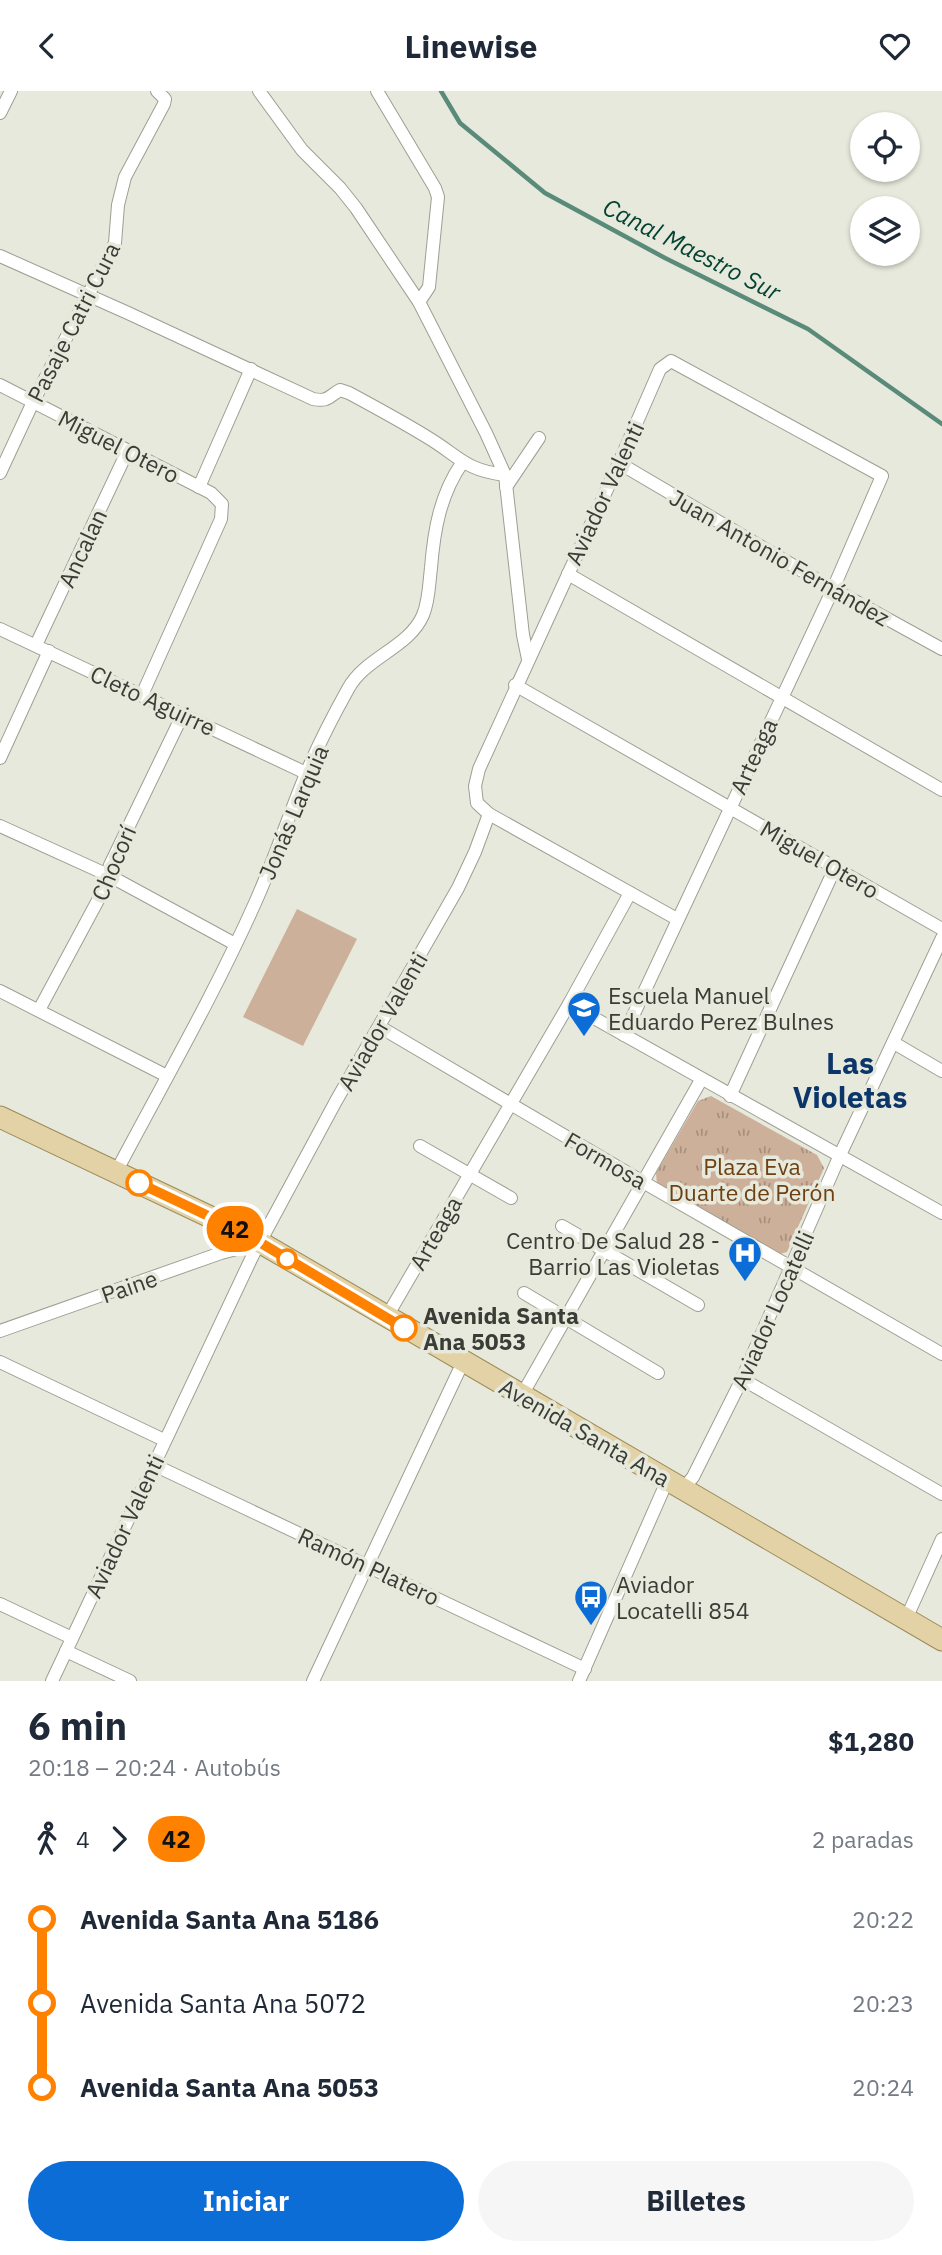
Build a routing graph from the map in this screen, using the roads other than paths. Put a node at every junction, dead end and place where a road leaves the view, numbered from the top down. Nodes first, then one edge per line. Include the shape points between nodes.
1 (11, 91) edge
2 (260, 91) edge
3 (377, 91) edge
4 (159, 92) edge
5 (0, 113) edge
6 (0, 256) edge
7 (88, 296) junction
8 (419, 302) junction
9 (251, 369) junction
10 (0, 385) edge
11 (33, 402) junction
12 (539, 438) dead end
13 (128, 450) junction
14 (462, 463) junction
15 (619, 463) junction
16 (0, 473) edge
17 (882, 476) joint
18 (505, 481) junction
19 (199, 487) junction
20 (568, 574) junction
21 (833, 589) junction
22 (0, 629) edge
23 (36, 645) junction
24 (942, 649) edge
25 (49, 651) junction
26 (528, 659) junction
27 (515, 685) junction
28 (142, 695) junction
29 (781, 695) junction
30 (183, 714) junction
31 (0, 758) edge
32 (306, 773) junction
33 (942, 790) edge
34 (729, 807) junction
35 (489, 814) junction
36 (0, 826) edge
37 (835, 868) junction
38 (108, 875) junction
39 (630, 893) junction
40 (677, 919) junction
41 (942, 929) edge
42 (942, 938) edge
43 (235, 944) junction
44 (0, 991) edge
45 (569, 1004) junction
46 (39, 1010) junction
47 (380, 1027) junction
48 (624, 1035) junction
49 (894, 1043) junction
50 (942, 1071) edge
51 (167, 1076) junction
52 (701, 1080) junction
53 (730, 1095) junction
54 (510, 1104) junction
55 (0, 1117) edge
56 (420, 1146) dead end
57 (840, 1155) junction
58 (116, 1172) junction
59 (469, 1175) junction
60 (643, 1182) junction
61 (511, 1198) dead end
62 (942, 1213) edge
63 (562, 1226) dead end
64 (260, 1243) junction
65 (604, 1251) junction
66 (791, 1267) junction
67 (524, 1293) dead end
68 (698, 1305) dead end
69 (386, 1318) junction
70 (566, 1318) junction
71 (0, 1331) edge
72 (942, 1354) edge
73 (0, 1362) edge
74 (463, 1362) junction
75 (658, 1373) dead end
76 (742, 1380) junction
77 (522, 1395) junction
78 (164, 1440) junction
79 (152, 1464) junction
80 (676, 1484) junction
81 (942, 1494) edge
82 (942, 1539) edge
83 (368, 1565) junction
84 (0, 1604) edge
85 (906, 1619) junction
86 (72, 1638) junction
87 (942, 1640) edge
88 (66, 1651) junction
89 (582, 1675) edge
90 (52, 1681) edge
91 (130, 1681) edge
92 (313, 1681) edge

1 - 5 street
2 - 8 street via 302,150 356,208
3 - 8 street via 438,197 429,287
4 - 7 street, Pasaje Catri Cura via 164,104 130,167 120,193 115,243
6 - 7 street
7 - 9 street
7 - 11 street, Pasaje Catri Cura
8 - 18 street via 486,433
9 - 14 street via 313,399 326,401 340,390 349,393
9 - 19 street
10 - 11 street, Miguel Otero
11 - 13 street, Miguel Otero
11 - 16 street, Pasaje Catri Cura
12 - 18 street
13 - 19 street, Miguel Otero
13 - 23 street, Ancalan
14 - 18 street
14 - 32 street, Jonás Larquia via 440,508 423,616 413,631 357,675
15 - 17 street, Aviador Valenti via 660,369 671,361
15 - 20 street, Aviador Valenti
15 - 21 street, Juan Antonio Fernández
17 - 21 street, Arteaga
18 - 26 street
19 - 28 street, Miguel Otero via 219,499 223,512
20 - 26 street, Aviador Valenti
20 - 29 street
21 - 24 street, Juan Antonio Fernández
21 - 29 street, Arteaga
22 - 23 street, Cleto Aguirre
23 - 25 street, Cleto Aguirre
25 - 28 street, Cleto Aguirre
25 - 31 street
26 - 27 street, Aviador Valenti
27 - 34 street, Miguel Otero
27 - 35 street, Aviador Valenti via 476,778 478,803
28 - 30 street, Cleto Aguirre
29 - 33 street
29 - 34 street, Arteaga
30 - 32 street, Cleto Aguirre
30 - 38 street, Chocorí
32 - 43 street, Jonás Larquia
34 - 37 street, Miguel Otero
34 - 40 street, Arteaga
35 - 39 street
35 - 47 street, Aviador Valenti via 458,888
36 - 38 street
37 - 41 street, Miguel Otero
37 - 53 street
38 - 43 street
38 - 46 street, Chocorí
39 - 40 street
39 - 45 street, Arteaga
40 - 48 street, Arteaga
42 - 49 street, Aviador Locatelli
43 - 51 street, Jonás Larquia
44 - 46 street
45 - 48 street
45 - 54 street, Arteaga
46 - 51 street
47 - 54 street, Formosa
47 - 64 street, Aviador Valenti
48 - 52 street
49 - 50 street
49 - 57 street, Aviador Locatelli
51 - 58 street, Jonás Larquia
52 - 53 street
52 - 60 street
53 - 57 street
54 - 59 street, Arteaga
54 - 60 street, Formosa
55 - 58 main road, Avenida Santa Ana
56 - 59 street
57 - 62 street
57 - 66 street, Aviador Locatelli
58 - 64 main road, Avenida Santa Ana
59 - 61 street
59 - 69 street, Arteaga
60 - 65 street
60 - 66 street, Formosa
63 - 65 street
64 - 69 main road, Avenida Santa Ana
64 - 71 street, Paine
64 - 78 street, Aviador Valenti
65 - 68 street
65 - 70 street
66 - 72 street, Formosa
66 - 76 street, Aviador Locatelli
67 - 70 street
69 - 74 main road, Avenida Santa Ana
70 - 75 street
70 - 77 street
73 - 78 street
74 - 77 main road, Avenida Santa Ana
74 - 83 street
76 - 80 street, Aviador Locatelli via 693,1477
76 - 81 street
77 - 80 main road, Avenida Santa Ana
78 - 79 street, Aviador Valenti
79 - 83 street, Ramón Platero
79 - 86 street, Aviador Valenti
80 - 85 main road, Avenida Santa Ana
80 - 89 street, Aviador Locatelli
82 - 85 street
83 - 89 street, Ramón Platero
83 - 92 street
84 - 86 street
85 - 87 main road, Avenida Santa Ana
86 - 88 street, Aviador Valenti
88 - 90 street, Aviador Valenti
88 - 91 street

